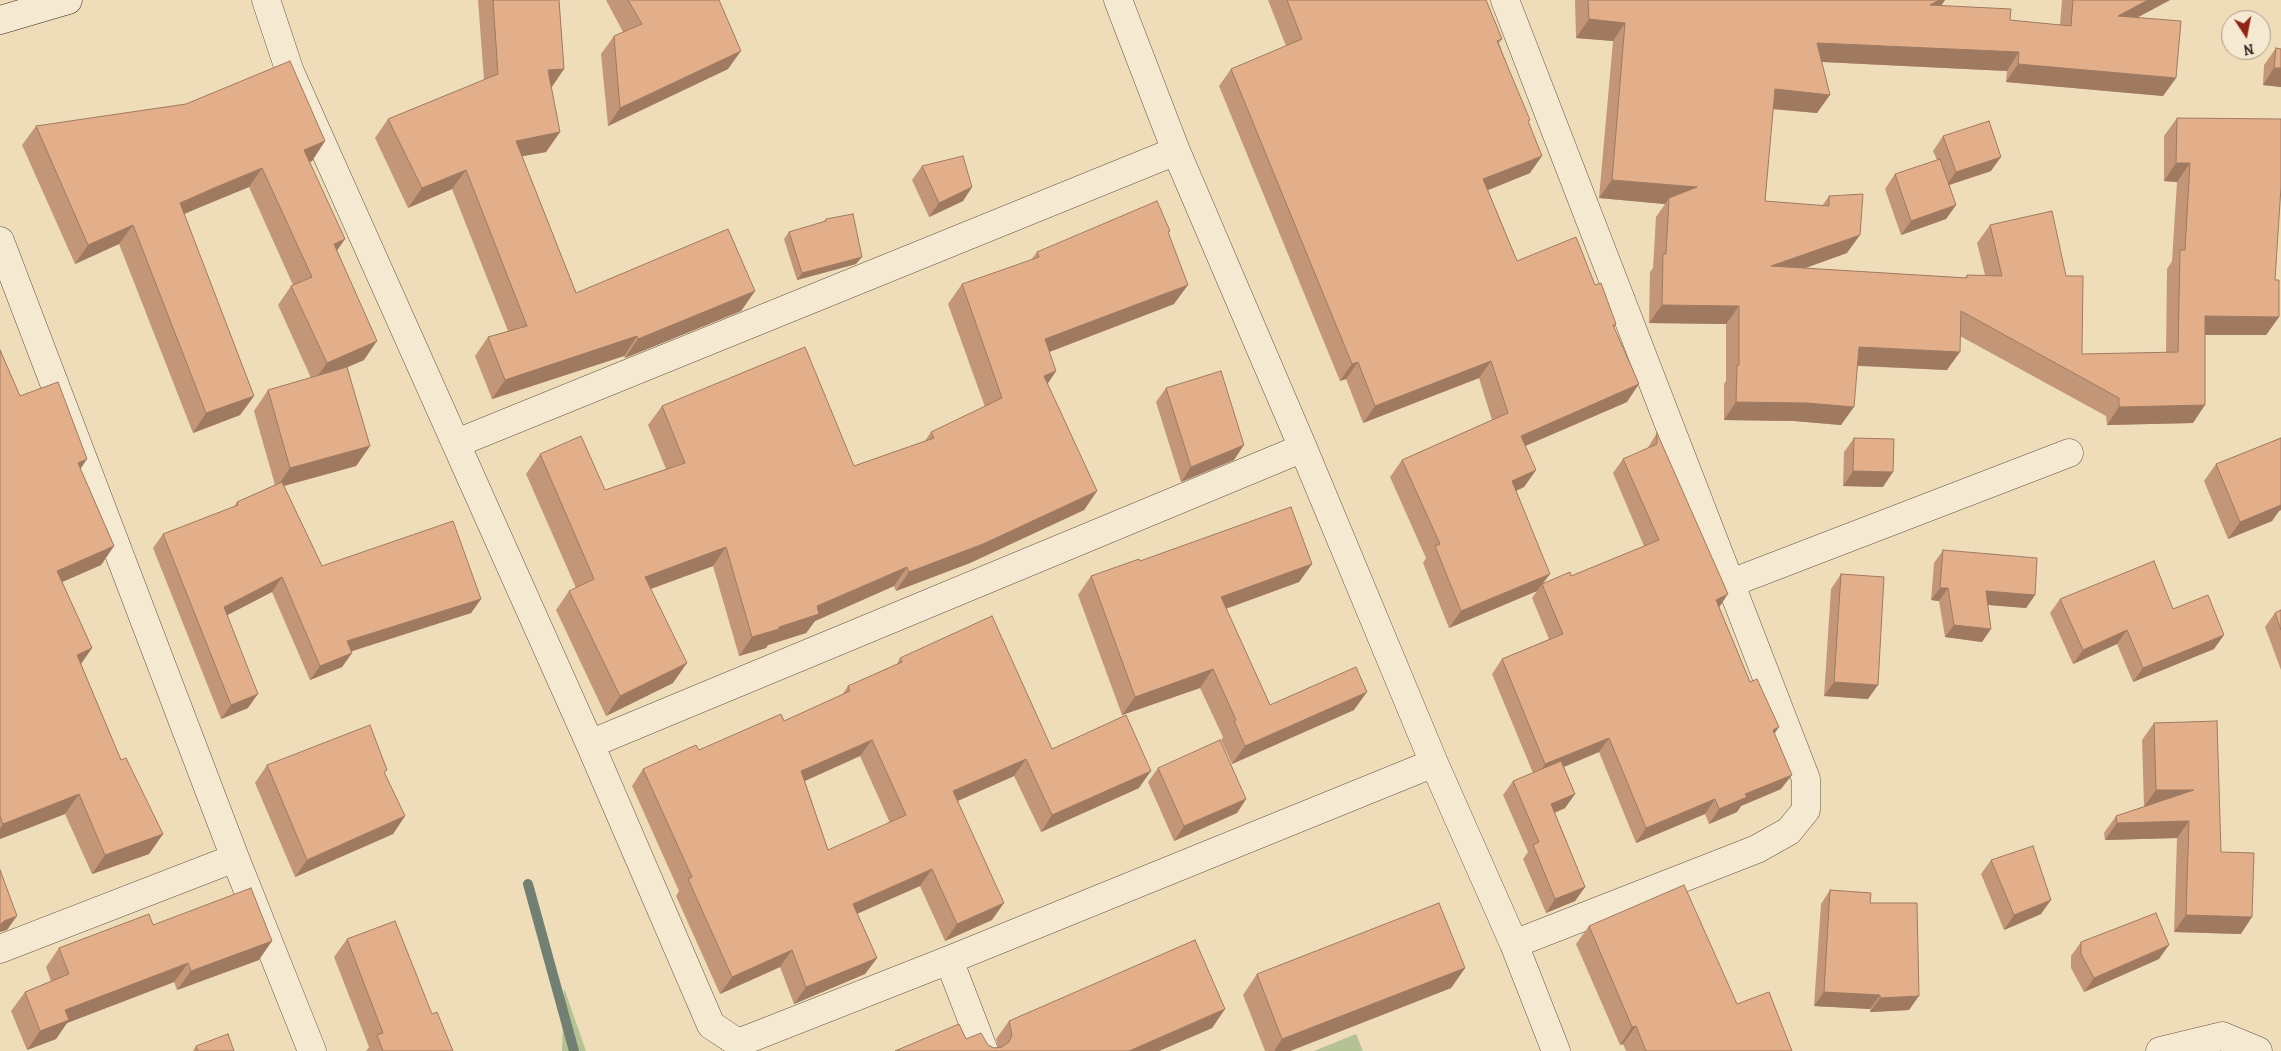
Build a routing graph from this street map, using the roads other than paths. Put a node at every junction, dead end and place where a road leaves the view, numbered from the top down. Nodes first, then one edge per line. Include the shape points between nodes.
1 (68, 0) edge
2 (266, 0) edge
3 (1118, 0) edge
4 (1505, 0) edge
5 (0, 20) edge
6 (1176, 151) junction
7 (0, 240) edge
8 (10, 298) edge
9 (457, 444) junction
10 (1303, 448) junction
11 (2070, 453) dead end
12 (1731, 583) junction
13 (590, 744) junction
14 (1434, 763) junction
15 (235, 858) junction
16 (1514, 944) junction
17 (0, 949) edge
18 (949, 960) junction
19 (312, 1051) edge
20 (984, 1051) edge
21 (1556, 1051) edge
22 (2160, 1051) edge
23 (2258, 1051) edge

1 - 5 street
2 - 9 street via 290,72
3 - 6 street
4 - 12 street
6 - 9 street
6 - 10 street
7 - 8 street
8 - 15 street
9 - 13 street
10 - 13 street
10 - 14 street
11 - 12 street
12 - 16 street via 1806,779 1806,810 1790,832 1757,849
13 - 18 street via 711,1025 738,1043
14 - 16 street
14 - 18 street
15 - 17 street
15 - 19 street
16 - 21 street
18 - 20 street
22 - 23 street via 2222,1036

